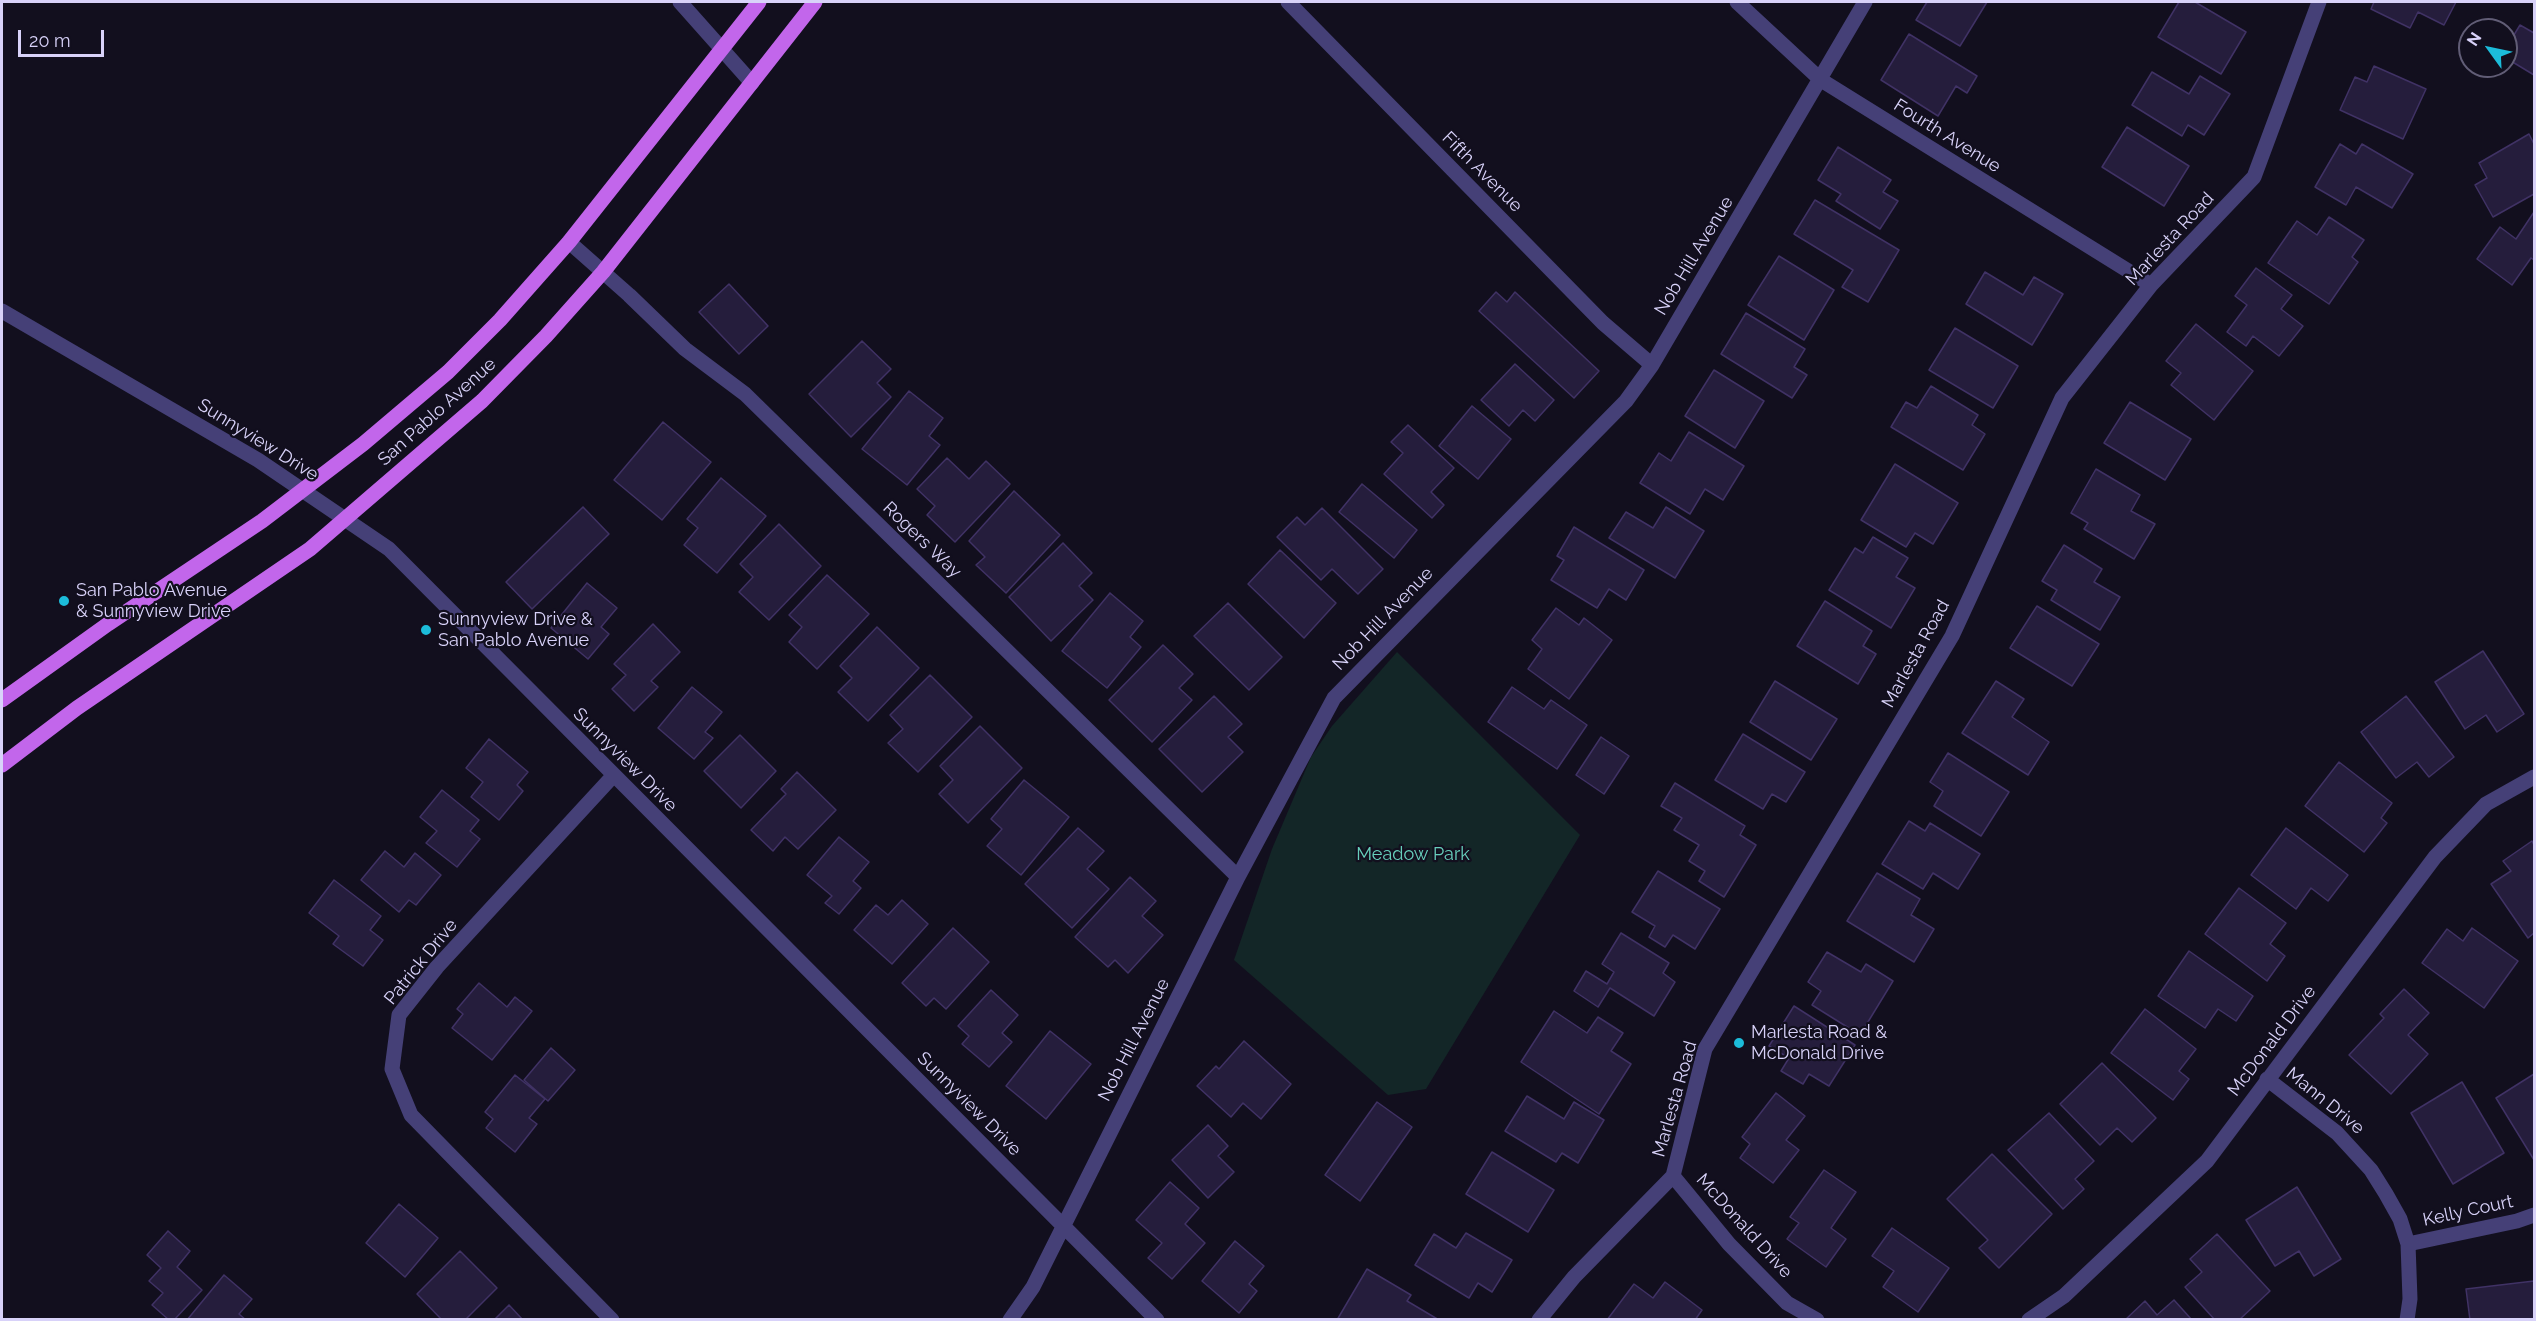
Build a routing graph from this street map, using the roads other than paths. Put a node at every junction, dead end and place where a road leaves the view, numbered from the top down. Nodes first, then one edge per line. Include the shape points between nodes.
1 (680, 2) edge
2 (759, 2) edge
3 (815, 2) edge
4 (1288, 2) edge
5 (1737, 2) edge
6 (1865, 2) edge
7 (2319, 2) edge
8 (722, 50) junction
9 (1821, 80) junction
10 (752, 83) junction
11 (569, 242) junction
12 (603, 272) junction
13 (2151, 285) junction
14 (2, 311) edge
15 (1652, 365) junction
16 (302, 490) junction
17 (346, 518) junction
18 (2, 700) edge
19 (2, 765) edge
20 (613, 776) junction
21 (2535, 777) edge
22 (1238, 877) junction
23 (2267, 1079) junction
24 (1673, 1176) junction
25 (2535, 1215) edge
26 (1063, 1225) junction
27 (2408, 1244) junction
28 (612, 1320) edge
29 (1010, 1320) edge
30 (1157, 1320) edge
31 (1539, 1320) edge
32 (1817, 1320) edge
33 (2029, 1320) edge
34 (2407, 1320) edge

1 - 8 street
2 - 8 main road, San Pablo Avenue
3 - 10 main road, San Pablo Avenue
4 - 15 street, Fifth Avenue via 1603,323
5 - 9 street, Fourth Avenue
6 - 9 street, Nob Hill Avenue
7 - 13 street, Marlesta Road via 2254,177
8 - 10 street
8 - 11 main road, San Pablo Avenue
9 - 13 street, Fourth Avenue
9 - 15 street, Nob Hill Avenue
10 - 12 main road, San Pablo Avenue
11 - 12 street, Rogers Way
11 - 16 main road, San Pablo Avenue via 448,372
12 - 17 main road, San Pablo Avenue via 482,401
12 - 22 street, Rogers Way via 685,349 745,394
13 - 24 street, Marlesta Road via 2062,398 1952,636 1706,1049
14 - 16 street, Sunnyview Drive via 258,460
15 - 22 street, Nob Hill Avenue via 1626,400 1334,698
16 - 17 street, Sunnyview Drive
16 - 18 main road, San Pablo Avenue
17 - 19 main road, San Pablo Avenue via 310,549 67,715
17 - 20 street, Sunnyview Drive via 397,557
20 - 26 street, Sunnyview Drive
20 - 28 street, Patrick Drive via 437,967 399,1015 392,1069 411,1115
21 - 23 street, McDonald Drive via 2486,804 2435,857
22 - 26 street, Nob Hill Avenue
23 - 27 street, Mann Drive via 2353,1148 2386,1194
23 - 33 street, McDonald Drive via 2206,1161 2064,1296
24 - 31 street, Marlesta Road via 1574,1277
24 - 32 street, McDonald Drive via 1729,1244 1787,1303
25 - 27 street, Kelly Court
26 - 29 street, Nob Hill Avenue via 1033,1287
26 - 30 street, Sunnyview Drive
27 - 34 street, Mann Drive

